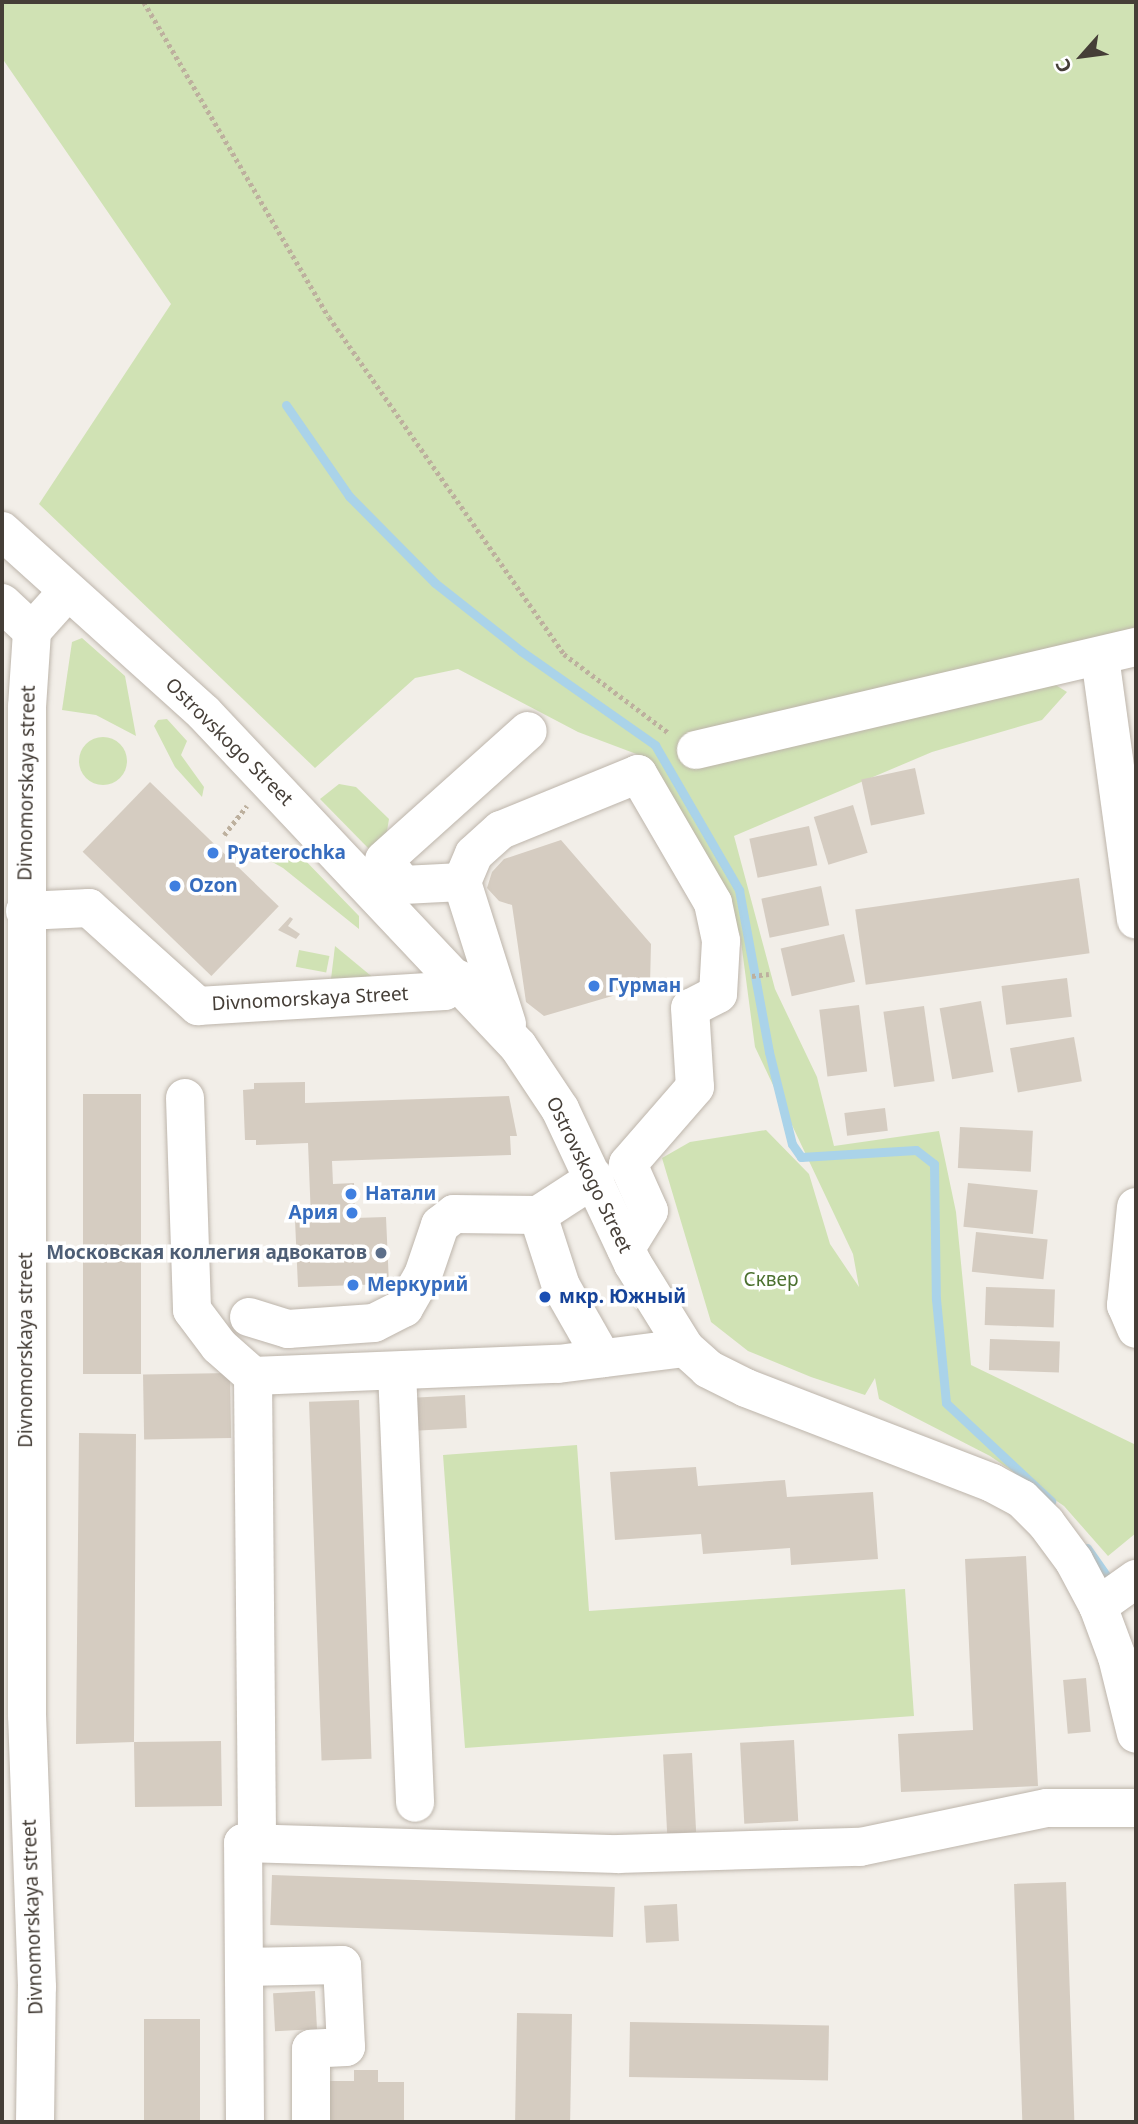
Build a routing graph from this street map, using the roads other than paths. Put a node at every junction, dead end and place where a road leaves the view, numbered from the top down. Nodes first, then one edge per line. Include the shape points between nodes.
1 (2, 531) edge
2 (67, 592) junction
3 (2, 603) edge
4 (32, 631) junction
5 (1136, 647) edge
6 (1100, 657) junction
7 (14, 714) edge
8 (528, 730) dead end
9 (696, 750) road end
10 (383, 881) junction
11 (462, 882) junction
12 (25, 911) junction
13 (1136, 920) edge
14 (459, 979) junction
15 (512, 1040) junction
16 (185, 1098) dead end
17 (594, 1178) junction
18 (1136, 1207) edge
19 (538, 1215) junction
20 (626, 1248) junction
21 (249, 1317) dead end
22 (1136, 1329) edge
23 (685, 1348) junction
24 (602, 1358) junction
25 (397, 1371) junction
26 (253, 1376) junction
27 (1136, 1579) edge
28 (1098, 1606) junction
29 (1136, 1734) edge
30 (415, 1803) dead end
31 (1136, 1808) edge
32 (257, 1843) junction
33 (244, 1967) junction
34 (35, 2122) edge
35 (245, 2122) edge
36 (311, 2122) edge

1 - 2 street, Ostrovskogo Street
2 - 4 street
2 - 10 street, Ostrovskogo Street
3 - 4 street
4 - 7 street, Divnomorskaya street
5 - 6 street
6 - 9 street
6 - 13 street
7 - 12 street, Divnomorskaya street
8 - 10 street via 384,860
10 - 11 street via 403,885
10 - 14 street, Ostrovskogo Street
11 - 15 street
11 - 20 street via 474,854 501,830 638,774 713,904 721,941 718,994 690,1008 695,1087 628,1164 649,1211
12 - 14 street, Divnomorskaya Street via 89,908 198,1006 445,991
12 - 34 street, Divnomorskaya street via 27,1715 37,1987
14 - 15 street, Ostrovskogo Street
15 - 17 street, Ostrovskogo Street via 560,1109
16 - 26 street via 192,1310 219,1346
17 - 19 street
17 - 20 street, Ostrovskogo Street
18 - 22 street via 1126,1305
19 - 21 street via 454,1214 440,1224 423,1275 404,1308 374,1323 288,1329
19 - 24 street via 561,1286
20 - 23 street, Ostrovskogo Street
23 - 24 street
23 - 28 street, Ostrovskogo Street via 708,1369 746,1388 992,1483 1021,1499 1074,1562
24 - 25 street
25 - 26 street
25 - 30 street
26 - 32 street
27 - 28 street
28 - 29 street, Ostrovskogo Street via 1117,1657
31 - 32 street via 1047,1808 860,1847 618,1854
32 - 33 street via 243,1843
33 - 35 street
33 - 36 street via 342,1965 346,2047 311,2049

